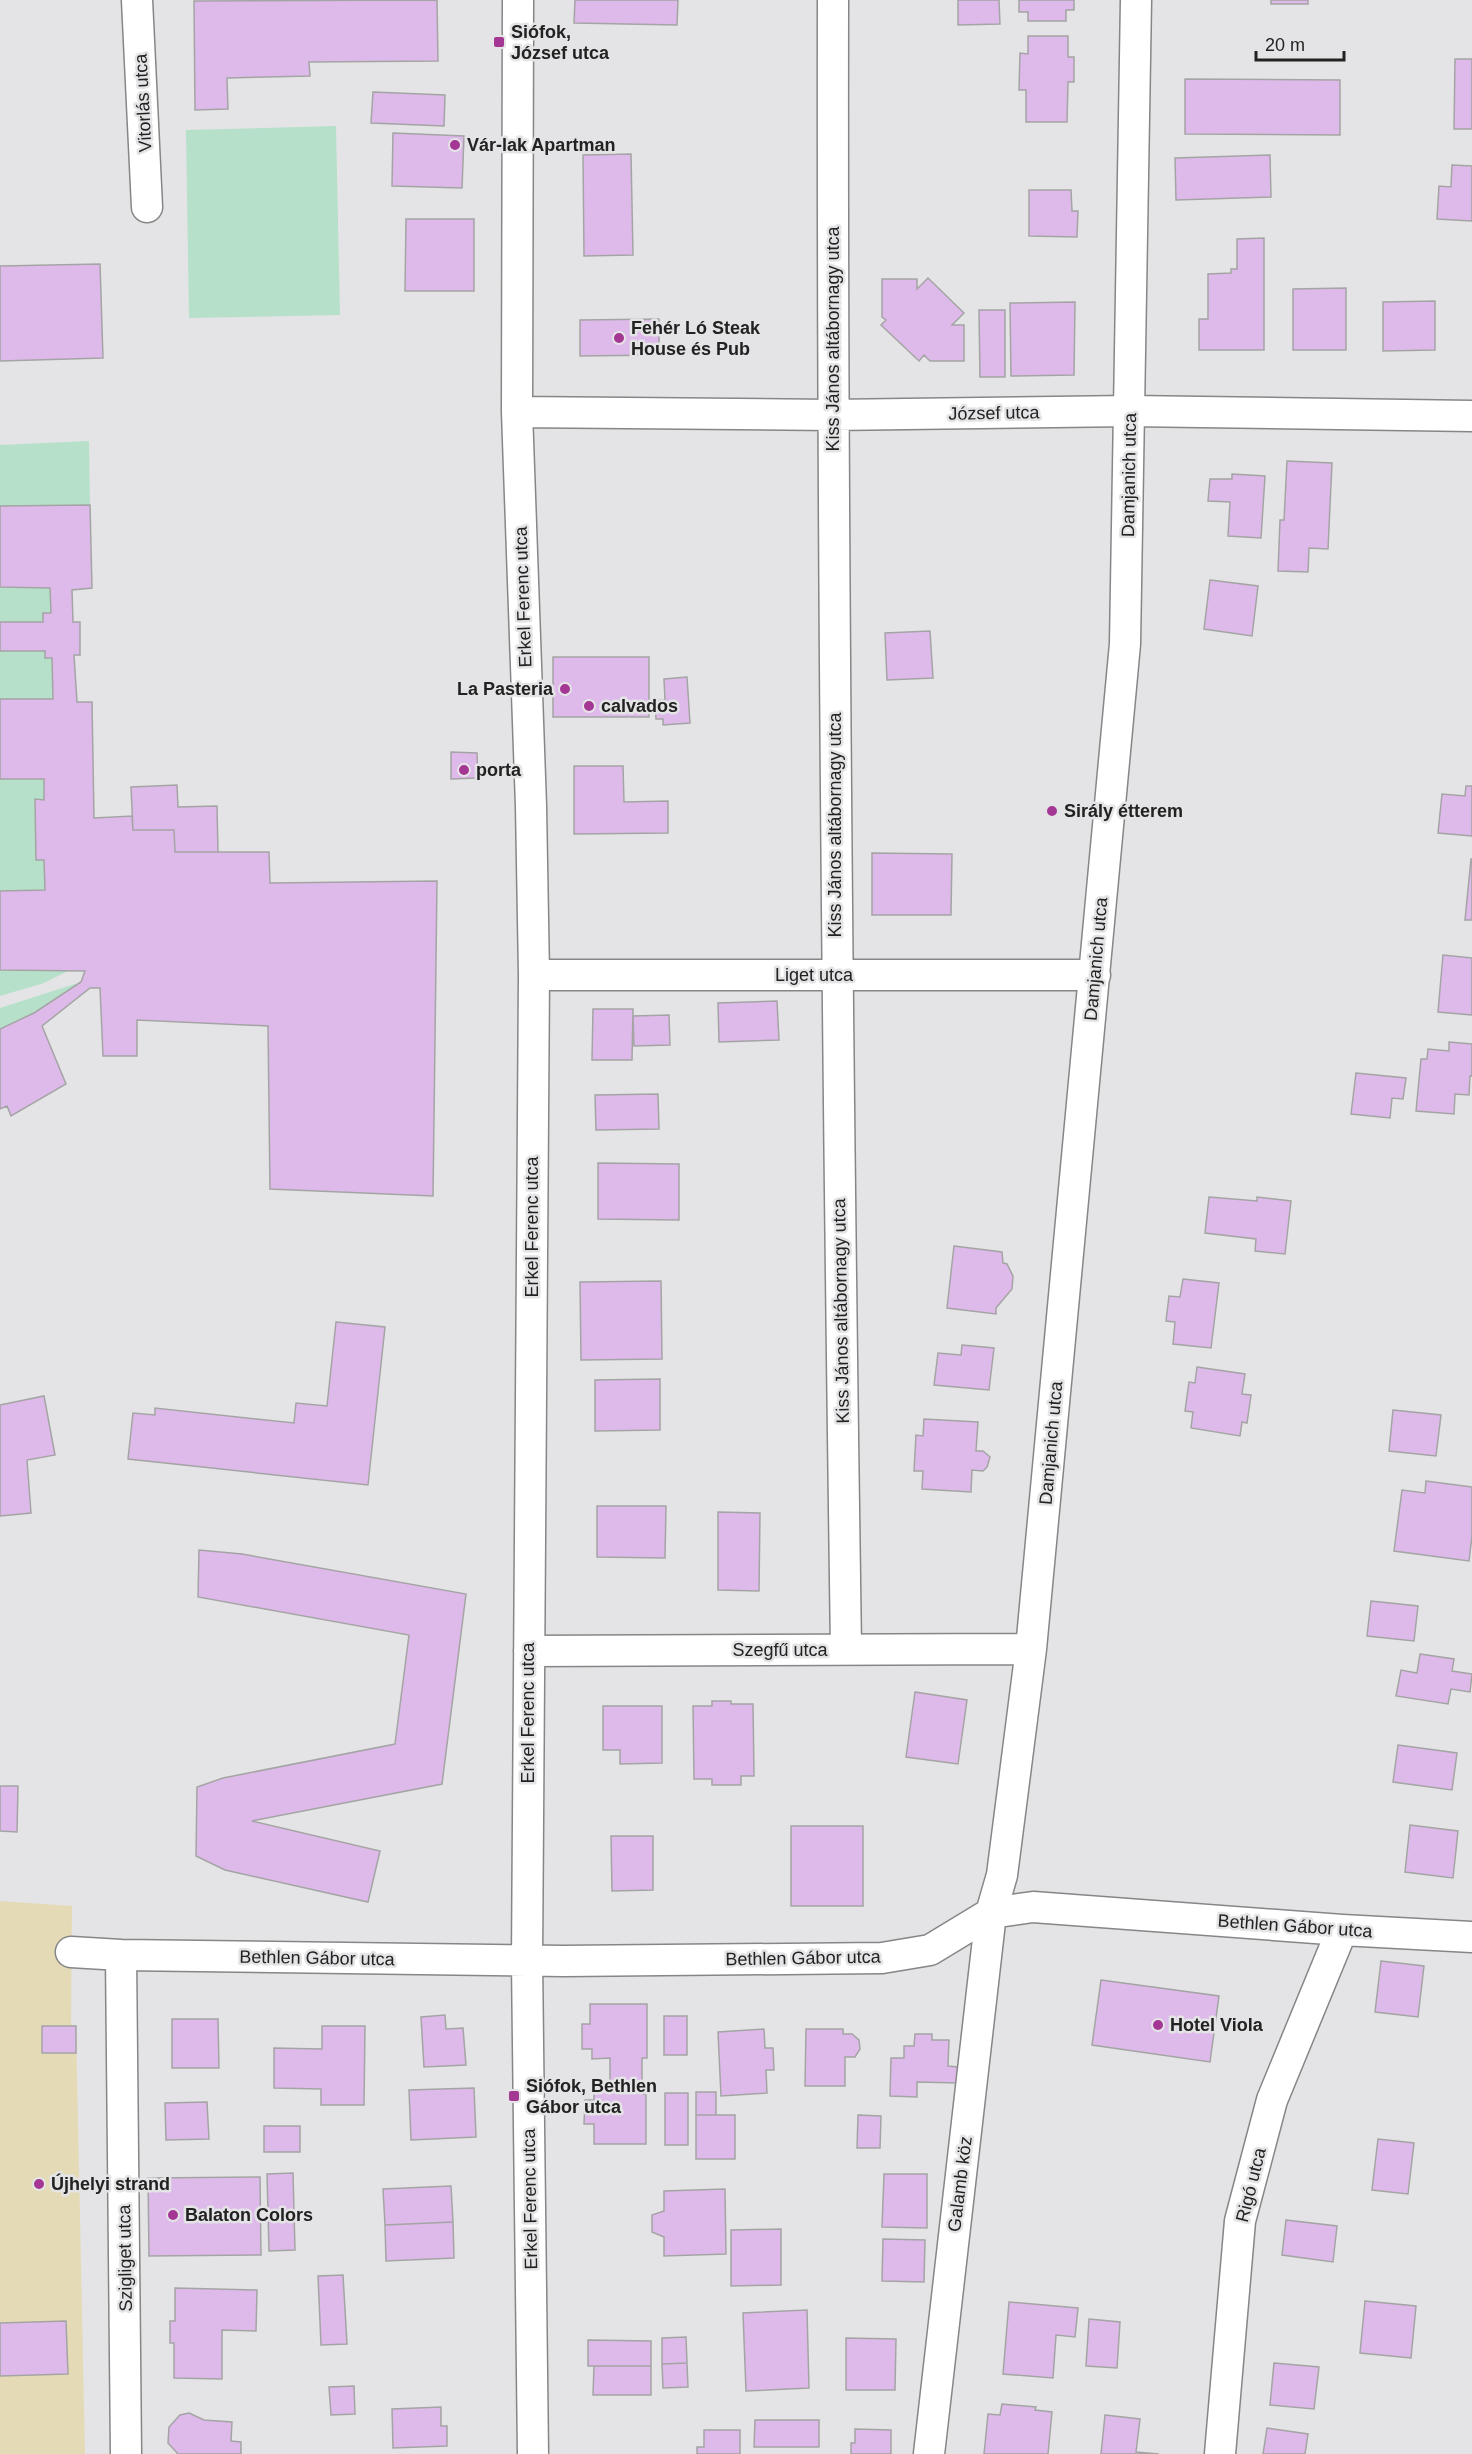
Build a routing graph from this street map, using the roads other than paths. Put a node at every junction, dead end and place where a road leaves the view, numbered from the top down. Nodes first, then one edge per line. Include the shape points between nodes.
1 (137, 0) edge
2 (518, 0) edge
3 (833, 0) edge
4 (1136, 0) edge
5 (147, 207) dead end
6 (1130, 411) junction
7 (517, 412) junction
8 (832, 415) junction
9 (1472, 416) edge
10 (534, 975) junction
11 (836, 975) junction
12 (1095, 975) junction
13 (846, 1649) junction
14 (1031, 1649) junction
15 (529, 1651) junction
16 (991, 1913) junction
17 (1342, 1930) junction
18 (1472, 1937) edge
19 (71, 1952) dead end
20 (121, 1955) junction
21 (527, 1961) junction
22 (126, 2454) edge
23 (533, 2454) edge
24 (929, 2454) edge
25 (1221, 2454) edge

1 - 5 street, Vitorlás utca
2 - 7 street, Erkel Ferenc utca
3 - 8 street, Kiss János altábornagy utca
4 - 6 street, Damjanich utca
6 - 8 street, József utca
6 - 9 street, József utca
6 - 12 street, Damjanich utca via 1125,644
7 - 8 street, József utca
7 - 10 street, Erkel Ferenc utca
8 - 11 street, Kiss János altábornagy utca
10 - 11 street, Liget utca
10 - 15 street, Erkel Ferenc utca
11 - 12 street, Liget utca
11 - 13 street, Kiss János altábornagy utca
12 - 14 street, Damjanich utca
13 - 14 street, Szegfű utca
13 - 15 street, Szegfű utca
14 - 16 street, Damjanich utca via 1002,1875
15 - 21 street, Erkel Ferenc utca
16 - 17 street, Bethlen Gábor utca via 1033,1907
16 - 21 street, Bethlen Gábor utca via 930,1950 882,1958
16 - 24 street, Galamb köz
17 - 18 street, Bethlen Gábor utca
17 - 25 street, Rigó utca via 1272,2100 1240,2221
19 - 20 street, Bethlen Gábor utca
20 - 21 street, Bethlen Gábor utca
20 - 22 street, Szigliget utca
21 - 23 street, Erkel Ferenc utca

